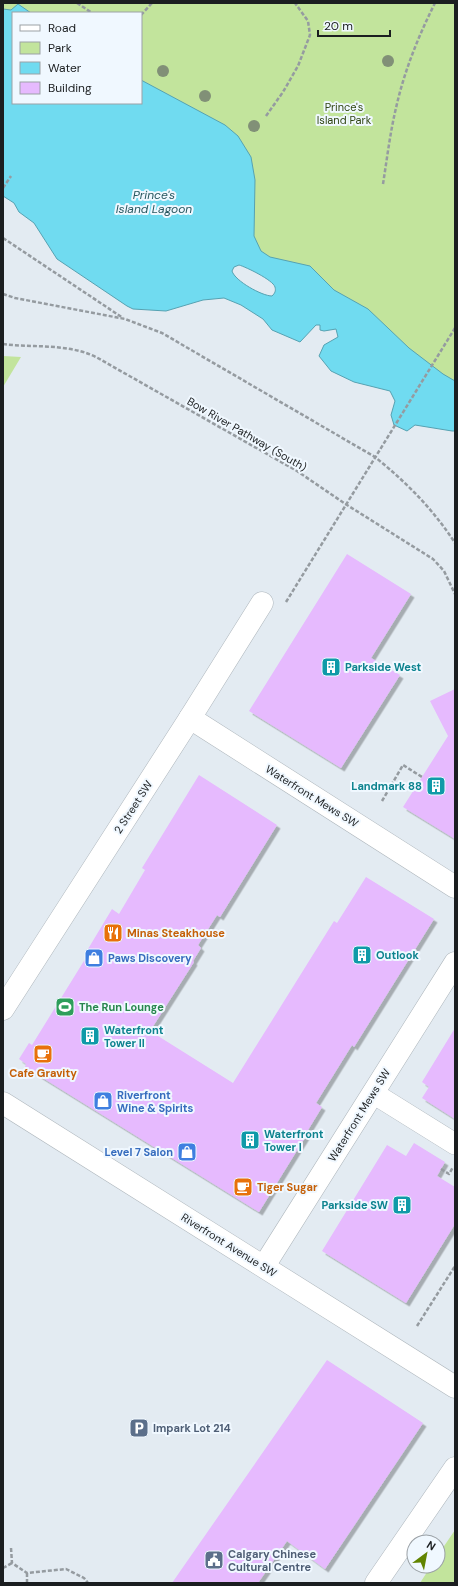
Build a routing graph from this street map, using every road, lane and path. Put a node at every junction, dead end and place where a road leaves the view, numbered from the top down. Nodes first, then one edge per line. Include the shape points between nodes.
1 (77, 3) edge
2 (152, 3) edge
3 (295, 3) edge
4 (435, 3) edge
5 (90, 12) edge
6 (142, 14) edge
7 (266, 116) dead end
8 (11, 176) dead end
9 (383, 184) dead end
10 (3, 188) edge
11 (3, 238) edge
12 (3, 294) edge
13 (126, 319) junction
14 (455, 328) edge
15 (3, 344) edge
16 (375, 457) junction
17 (347, 505) junction
18 (455, 543) edge
19 (455, 594) edge
20 (262, 603) dead end
21 (283, 607) dead end
22 (190, 718) junction
23 (422, 777) dead end
24 (382, 801) dead end
25 (455, 886) edge
26 (455, 963) edge
27 (3, 1009) edge
28 (373, 1093) junction
29 (3, 1103) edge
30 (455, 1144) edge
31 (455, 1164) edge
32 (441, 1169) dead end
33 (264, 1266) junction
34 (455, 1266) edge
35 (417, 1326) dead end
36 (455, 1387) edge
37 (455, 1468) edge
38 (11, 1548) dead end
39 (12, 1563) junction
40 (3, 1568) edge
41 (26, 1573) junction
42 (27, 1583) edge
43 (88, 1583) edge
44 (376, 1583) edge

1 - 5 path
2 - 6 path
3 - 7 path via 308,21 310,35 298,66
4 - 9 path via 405,74
8 - 10 path
11 - 13 path
12 - 13 path
13 - 16 path via 162,333
14 - 16 path
15 - 17 path, Bow River Pathway (South) via 70,348 85,352 297,471
16 - 17 path
16 - 18 path via 417,494
17 - 19 path, Bow River Pathway (South) via 433,559 444,571
17 - 21 path
20 - 22 street, 2 Street SW
22 - 25 street, Waterfront Mews SW
22 - 27 street, 2 Street SW
23 - 24 path via 403,765
26 - 28 street, Waterfront Mews SW
28 - 30 street
28 - 33 street, Waterfront Mews SW
29 - 33 street, Riverfront Avenue SW
31 - 32 path via 449,1174
33 - 36 street, Riverfront Avenue SW
34 - 35 path
37 - 44 street
38 - 39 path
39 - 40 path
39 - 41 path
41 - 42 path
41 - 43 path via 66,1568

